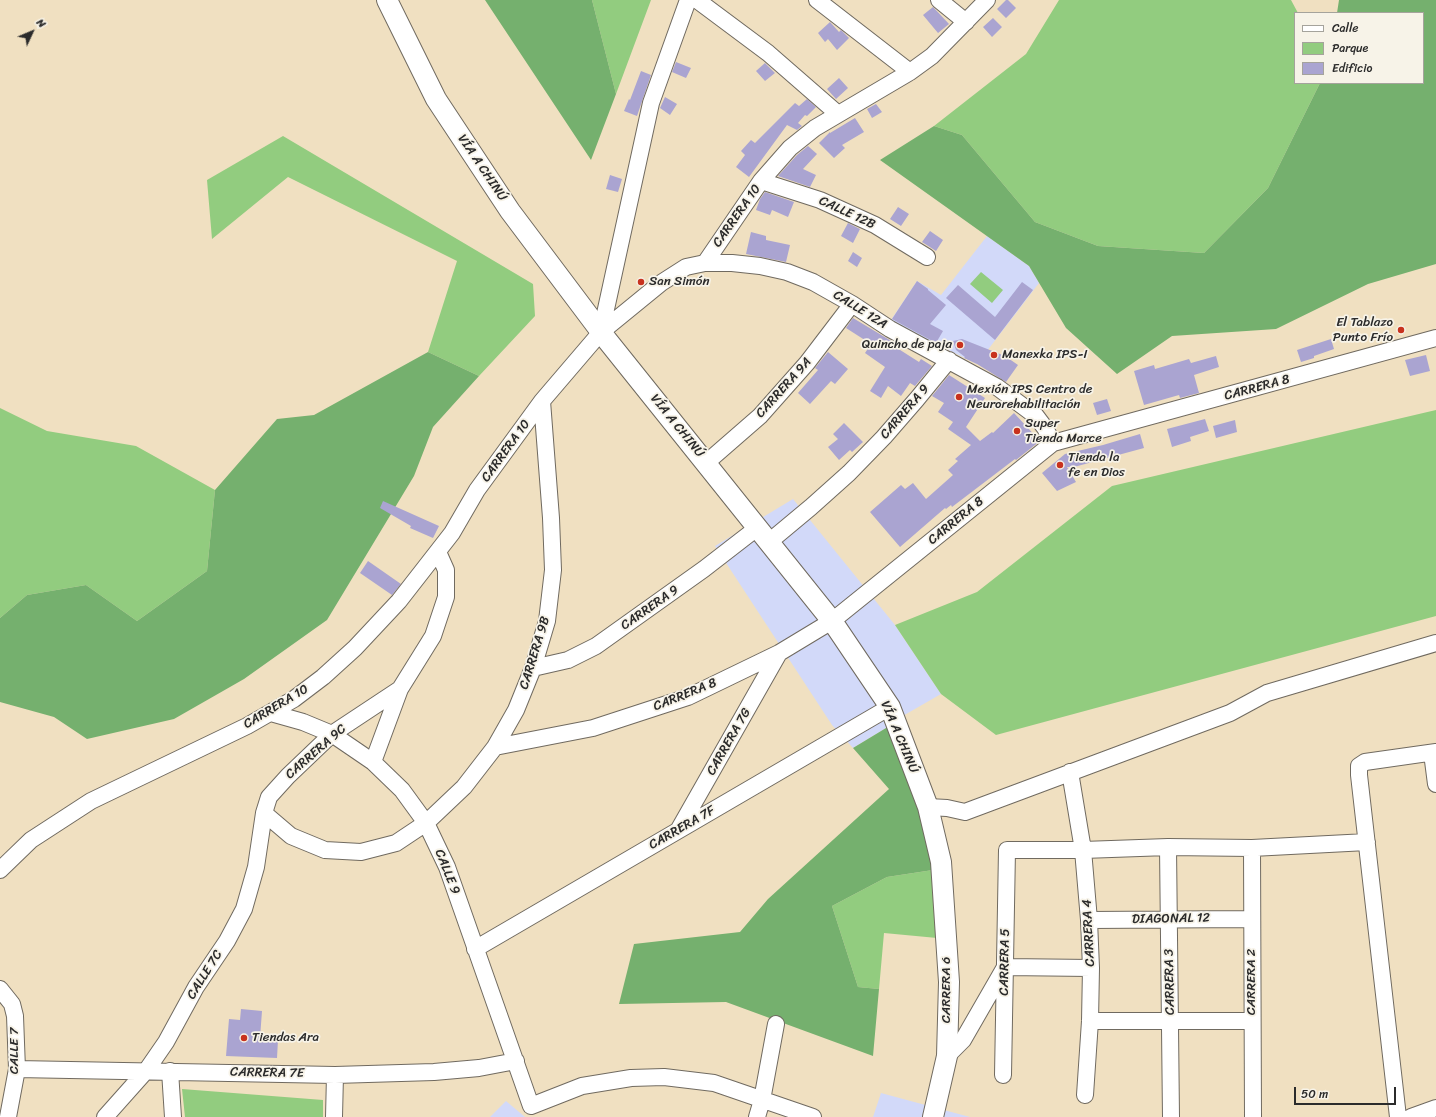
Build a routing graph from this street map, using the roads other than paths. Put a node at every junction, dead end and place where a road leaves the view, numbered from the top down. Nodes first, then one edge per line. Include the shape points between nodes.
1 (387, 0) edge
2 (688, 0) edge
3 (697, 0) edge
4 (816, 0) edge
5 (939, 0) edge
6 (987, 0) edge
7 (966, 22) junction
8 (910, 72) junction
9 (838, 114) junction
10 (761, 181) junction
11 (927, 257) dead end
12 (705, 263) junction
13 (852, 304) junction
14 (601, 332) junction
15 (1436, 338) edge
16 (949, 360) junction
17 (542, 401) junction
18 (1053, 443) junction
19 (706, 463) junction
20 (763, 535) junction
21 (438, 552) junction
22 (832, 621) junction
23 (1436, 643) edge
24 (779, 653) junction
25 (533, 668) junction
26 (400, 689) junction
27 (890, 708) junction
28 (271, 713) junction
29 (332, 734) junction
30 (495, 747) junction
31 (1434, 753) edge
32 (373, 762) junction
33 (1070, 772) junction
34 (1436, 784) edge
35 (928, 806) junction
36 (264, 813) junction
37 (426, 822) junction
38 (678, 830) junction
39 (1367, 842) junction
40 (1168, 847) junction
41 (1252, 848) junction
42 (1083, 850) junction
43 (941, 862) joint
44 (0, 870) edge
45 (1169, 919) junction
46 (1252, 919) junction
47 (1089, 920) junction
48 (475, 949) junction
49 (1005, 967) junction
50 (1091, 968) junction
51 (0, 989) edge
52 (1252, 1020) junction
53 (1090, 1021) junction
54 (1170, 1021) junction
55 (776, 1024) dead end
56 (947, 1056) junction
57 (516, 1061) junction
58 (17, 1069) junction
59 (146, 1071) junction
60 (170, 1071) junction
61 (335, 1075) junction
62 (1003, 1075) dead end
63 (1084, 1096) dead end
64 (762, 1100) junction
65 (1436, 1108) edge
66 (528, 1112) edge
67 (8, 1117) edge
68 (105, 1117) edge
69 (173, 1117) edge
70 (334, 1117) edge
71 (758, 1117) edge
72 (813, 1117) edge
73 (934, 1117) edge
74 (1171, 1117) edge
75 (1253, 1117) edge
76 (1398, 1117) edge
77 (1411, 1117) edge

1 - 14 main road, VÍA A CHINÚ via 436,99 510,211
2 - 14 street via 651,103
3 - 9 street via 768,53
4 - 8 street
5 - 7 street
6 - 7 street, CARRERA 10
7 - 8 street, CARRERA 10 via 932,56
8 - 9 street, CARRERA 10
9 - 10 street, CARRERA 10 via 790,148
10 - 11 street, CALLE 12B via 820,200 875,225
10 - 12 street, CARRERA 10
12 - 13 street, CALLE 12A via 760,266 787,272 813,282
12 - 14 street, CARRERA 10 via 686,267 672,275
13 - 16 street, CALLE 12A via 890,329
13 - 19 street, CARRERA 9A via 807,363 760,416
14 - 17 street, CARRERA 10
14 - 19 main road, VÍA A CHINÚ
15 - 18 street, CARRERA 8
16 - 18 street, CALLE 12A via 1016,400 1036,416
16 - 20 street, CARRERA 9 via 884,437 849,473 811,507
17 - 21 street, CARRERA 10 via 477,490
17 - 25 street, CARRERA 9B via 551,518 552,570 546,621
18 - 22 street, CARRERA 8
19 - 20 main road, VÍA A CHINÚ
20 - 22 main road, VÍA A CHINÚ
20 - 25 street, CARRERA 9 via 697,574 596,646 568,660
21 - 26 street, CARRERA 9C via 446,570 446,597 433,636
21 - 28 street, CARRERA 10 via 399,601 355,648 300,695
22 - 24 street, CARRERA 8
22 - 27 main road, VÍA A CHINÚ
23 - 33 street via 1267,693 1230,713
24 - 30 street, CARRERA 8 via 688,697 601,726
24 - 38 street, CARRERA 7G
25 - 30 street, CARRERA 9B via 516,710
26 - 29 street, CARRERA 9C
26 - 32 street, CARRERA 9C
27 - 35 main road, VÍA A CHINÚ
27 - 38 street, CARRERA 7F
28 - 29 street, CALLE 9
28 - 44 street, CARRERA 10 via 91,801 31,840
29 - 32 street, CALLE 9
29 - 36 street, CARRERA 9C via 278,786 269,797
30 - 37 street, CARRERA 9B via 464,787
31 - 34 street
31 - 39 street via 1365,762 1359,766
32 - 37 street, CALLE 9 via 402,790
33 - 35 street via 964,812
33 - 42 street, CARRERA 4
35 - 43 main road, VÍA A CHINÚ
36 - 37 street via 291,836 325,850 361,852 396,843
36 - 59 street, CALLE 7C via 256,867 244,909 166,1042
37 - 48 street, CALLE 9 via 447,867
38 - 48 street, CARRERA 7F
39 - 41 street
39 - 76 street
40 - 41 street
40 - 42 street
40 - 45 street, CARRERA 3
41 - 46 street, CARRERA 2
42 - 47 street, CARRERA 4
42 - 49 street, CARRERA 5 via 1007,850
43 - 56 main road, CARRERA 6 via 949,982
45 - 46 street, DIAGONAL 12
45 - 47 street, DIAGONAL 12
45 - 54 street, CARRERA 3
46 - 52 street, CARRERA 2
47 - 50 street, CARRERA 4
48 - 57 street, CALLE 9
49 - 50 street
49 - 56 street via 963,1040
49 - 62 street, CARRERA 5
50 - 53 street, CARRERA 4
51 - 58 street, CALLE 7 via 12,1004 15,1016
52 - 54 street
52 - 75 street, CARRERA 2
53 - 54 street
53 - 63 street, CARRERA 4
54 - 74 street, CARRERA 3
55 - 64 street
56 - 73 main road, CARRERA 6
57 - 61 street, CARRERA 7E via 434,1072
57 - 66 street, CALLE 9
58 - 59 street, CARRERA 7E
58 - 67 street, CALLE 7
59 - 60 street, CARRERA 7E
59 - 68 street, CALLE 7C
60 - 61 street, CARRERA 7E
60 - 69 street
61 - 70 street
64 - 66 street via 714,1084 664,1077 630,1078 582,1086
64 - 71 street
64 - 72 street
65 - 77 street

